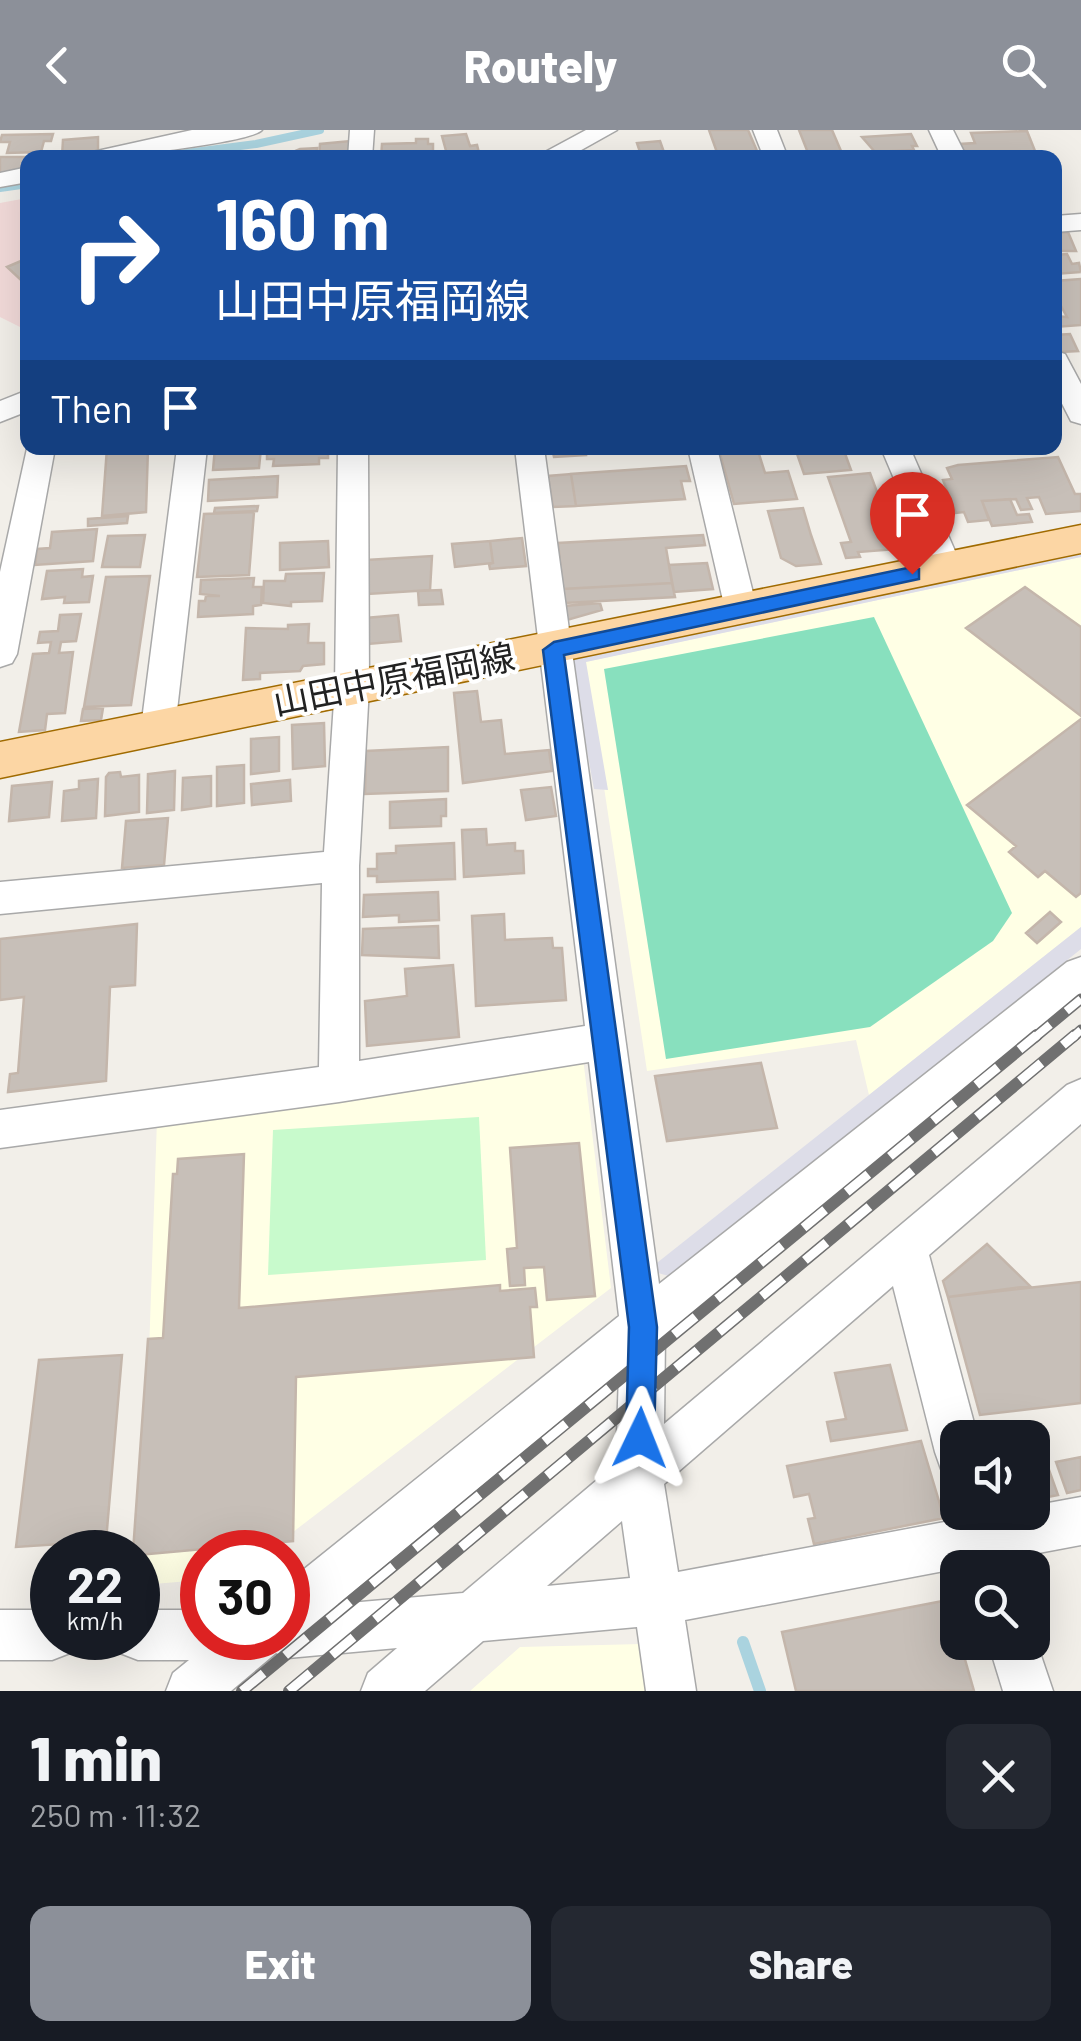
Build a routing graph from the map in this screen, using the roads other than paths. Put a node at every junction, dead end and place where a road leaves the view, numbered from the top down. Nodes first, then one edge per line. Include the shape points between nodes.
1 (248, 130) edge
2 (614, 135) edge
3 (111, 147) edge
4 (570, 150) edge
5 (1062, 375) edge
6 (1081, 414) edge
7 (39, 455) edge
8 (191, 455) edge
9 (354, 455) edge
10 (531, 455) edge
11 (704, 455) edge
12 (898, 455) edge
13 (1081, 539) edge
14 (946, 567) junction
15 (741, 609) junction
16 (554, 650) junction
17 (0, 654) edge
18 (352, 686) junction
19 (158, 728) junction
20 (0, 760) edge
21 (341, 866) junction
22 (0, 898) edge
23 (1081, 974) edge
24 (606, 1041) junction
25 (339, 1083) junction
26 (1081, 1098) edge
27 (0, 1129) edge
28 (905, 1246) junction
29 (643, 1327) junction
30 (950, 1420) edge
31 (639, 1474) junction
32 (1081, 1521) edge
33 (981, 1540) edge
34 (310, 1594) edge
35 (655, 1601) junction
36 (472, 1619) junction
37 (310, 1631) edge
38 (0, 1635) edge
39 (30, 1635) edge
40 (230, 1660) edge
41 (1018, 1660) edge
42 (191, 1691) edge
43 (386, 1691) edge
44 (671, 1691) edge
45 (1028, 1691) edge

1 - 3 street
2 - 4 street
5 - 6 street
7 - 17 street
8 - 19 street
9 - 18 street
10 - 16 street
11 - 15 street
12 - 14 street
13 - 14 main road, 山田中原福岡線
14 - 15 main road, 山田中原福岡線
15 - 16 main road, 山田中原福岡線
16 - 18 main road, 山田中原福岡線
16 - 24 street
18 - 19 main road, 山田中原福岡線
18 - 21 street
19 - 20 main road, 山田中原福岡線
21 - 22 street
21 - 25 street
23 - 29 street
24 - 25 street
24 - 29 street
25 - 27 street
26 - 28 street
28 - 30 street
28 - 31 street
29 - 31 street
29 - 34 street
31 - 35 street
31 - 36 street
32 - 33 street
33 - 35 street
35 - 36 street
35 - 44 street
36 - 37 street
36 - 43 street
38 - 39 street
40 - 42 street
41 - 45 street

